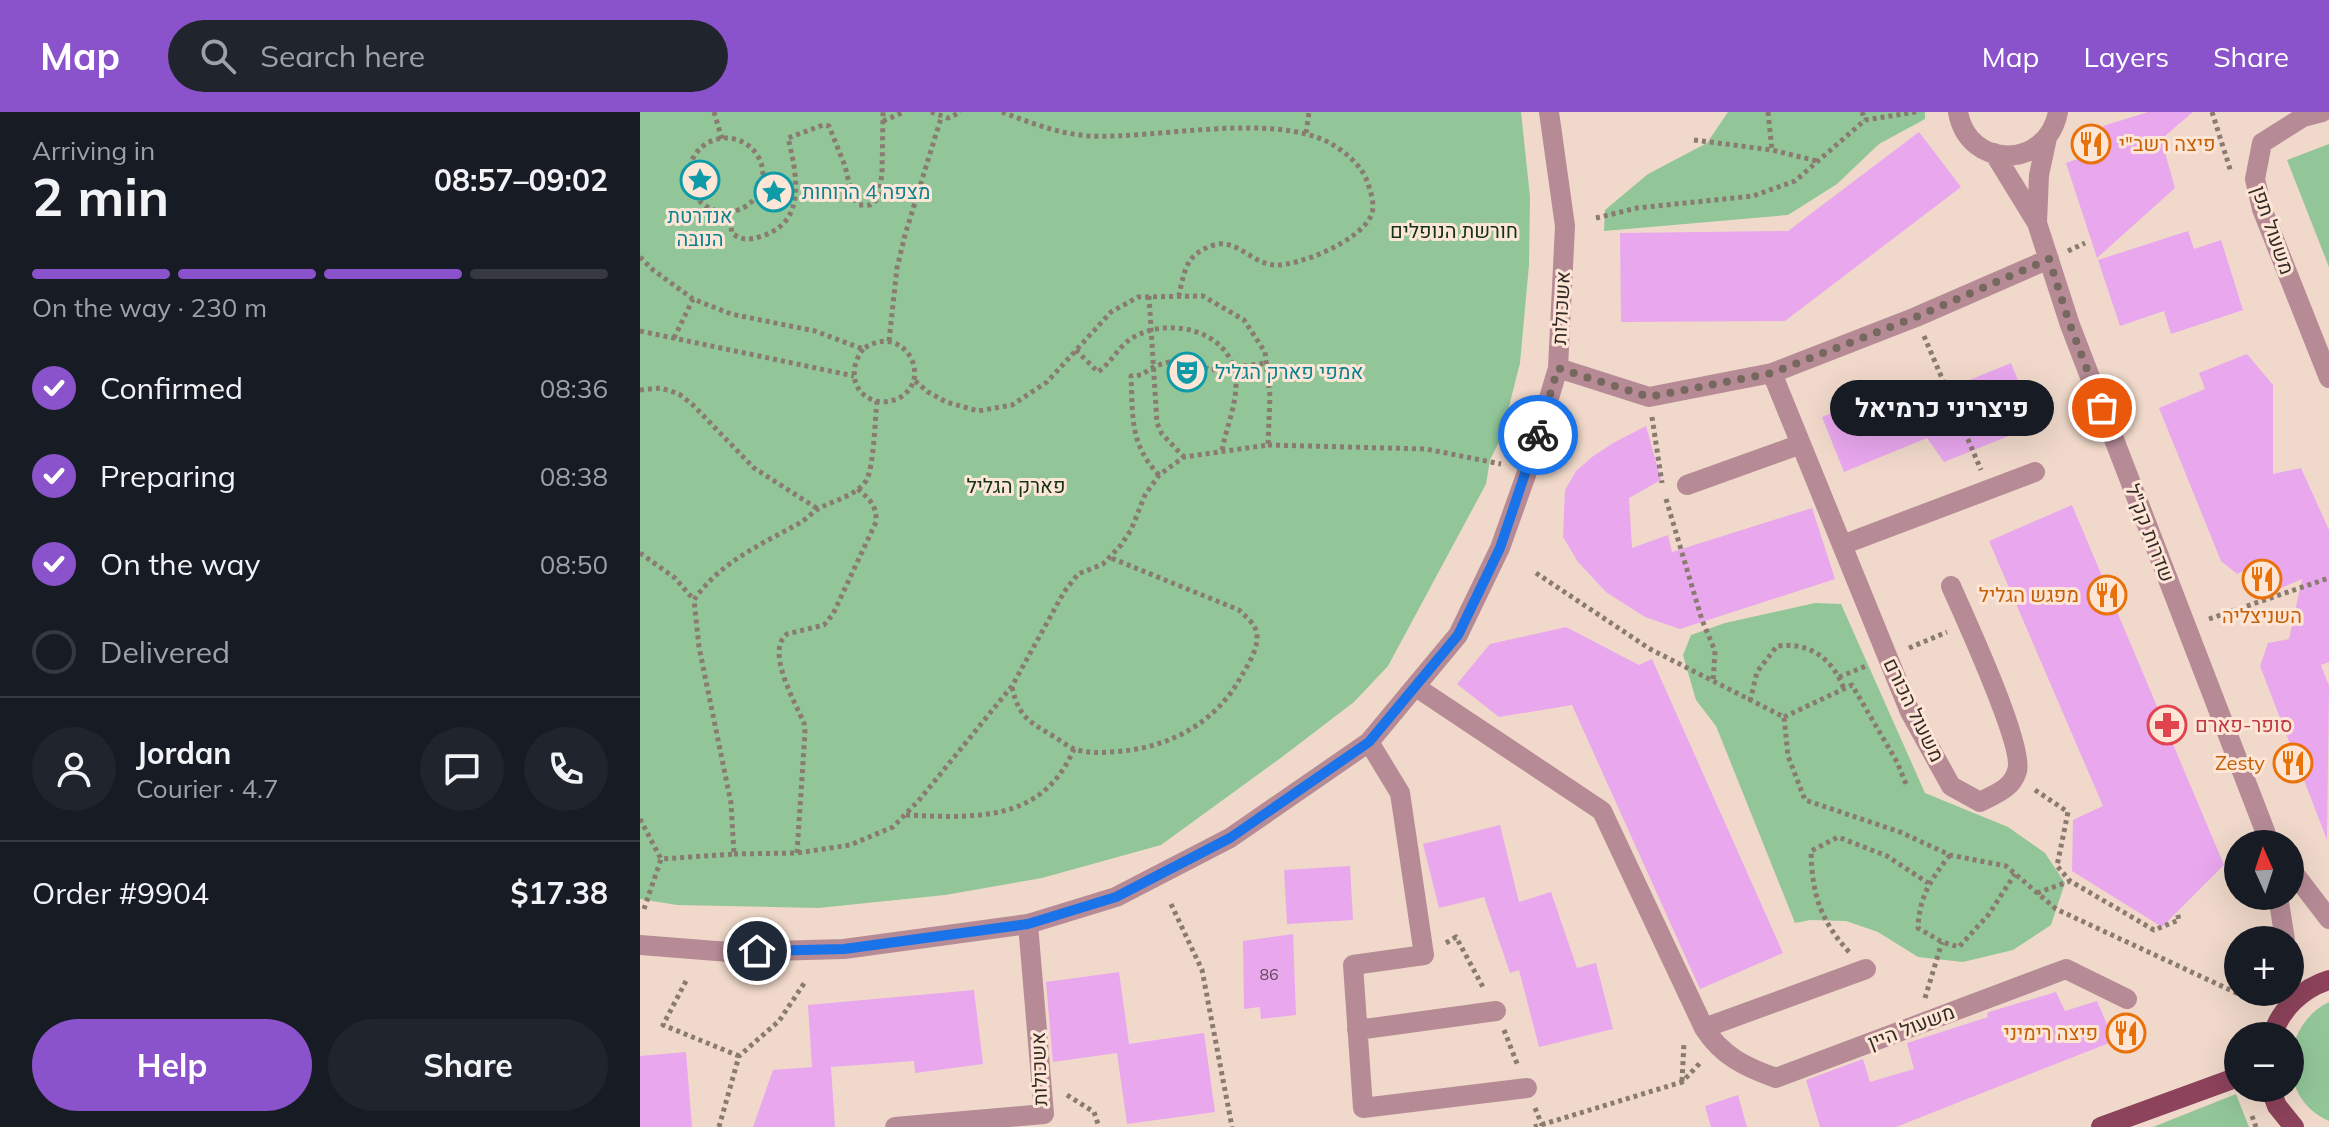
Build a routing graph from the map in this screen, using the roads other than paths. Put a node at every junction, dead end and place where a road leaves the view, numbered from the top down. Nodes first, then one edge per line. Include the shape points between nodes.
1 (1549, 112) edge
2 (1958, 112) edge
3 (2322, 112) edge
4 (2058, 122) edge
5 (1994, 153) junction
6 (2037, 223) junction
7 (2049, 259) junction
8 (1558, 368) junction
9 (1772, 373) junction
10 (2329, 378) edge
11 (1801, 444) junction
12 (2035, 472) dead end
13 (1687, 485) road end
14 (1842, 545) junction
15 (1951, 586) dead end
16 (1416, 687) junction
17 (1369, 742) junction
18 (2265, 830) edge
19 (2304, 886) edge
20 (2329, 919) edge
21 (1028, 924) junction
22 (640, 945) edge
23 (1866, 969) road end
24 (2329, 980) edge
25 (2304, 992) edge
26 (2127, 999) dead end
27 (1496, 1011) dead end
28 (1704, 1028) junction
29 (1357, 1030) junction
30 (2224, 1082) edge
31 (1527, 1088) dead end
32 (2275, 1102) edge
33 (895, 1127) edge
34 (2101, 1127) edge
35 (2294, 1127) edge

1 - 8 street, אשכולות via 1565,226
2 - 5 street via 1973,143
3 - 10 street, משעול תפן via 2303,117 2262,143 2255,179
4 - 5 street via 2026,153
4 - 6 street via 2039,175
5 - 6 street
6 - 7 street, שדרות קק"ל
7 - 9 street
7 - 18 street, שדרות קק"ל
8 - 9 street via 1649,397
8 - 16 street, אשכולות via 1500,548 1458,635
9 - 11 street, משעול הכורם
11 - 13 street
11 - 14 street, משעול הכורם
12 - 14 street
14 - 15 street, משעול הכורם via 1910,712 1951,786 1980,802 2008,788 2018,770 2014,741
16 - 17 street, אשכולות
16 - 28 street, משעול היין via 1602,811
17 - 21 street, אשכולות via 1230,838 1116,897
17 - 29 street via 1400,793 1424,955 1353,965
19 - 20 street
21 - 22 street, אשכולות via 844,949 729,952
21 - 33 street, אשכולות via 1044,1114
23 - 28 street
24 - 25 main road
26 - 28 street, משעול היין via 2066,969 1776,1078 1731,1059
27 - 29 street
29 - 31 street via 1363,1108
30 - 34 main road
32 - 35 main road

